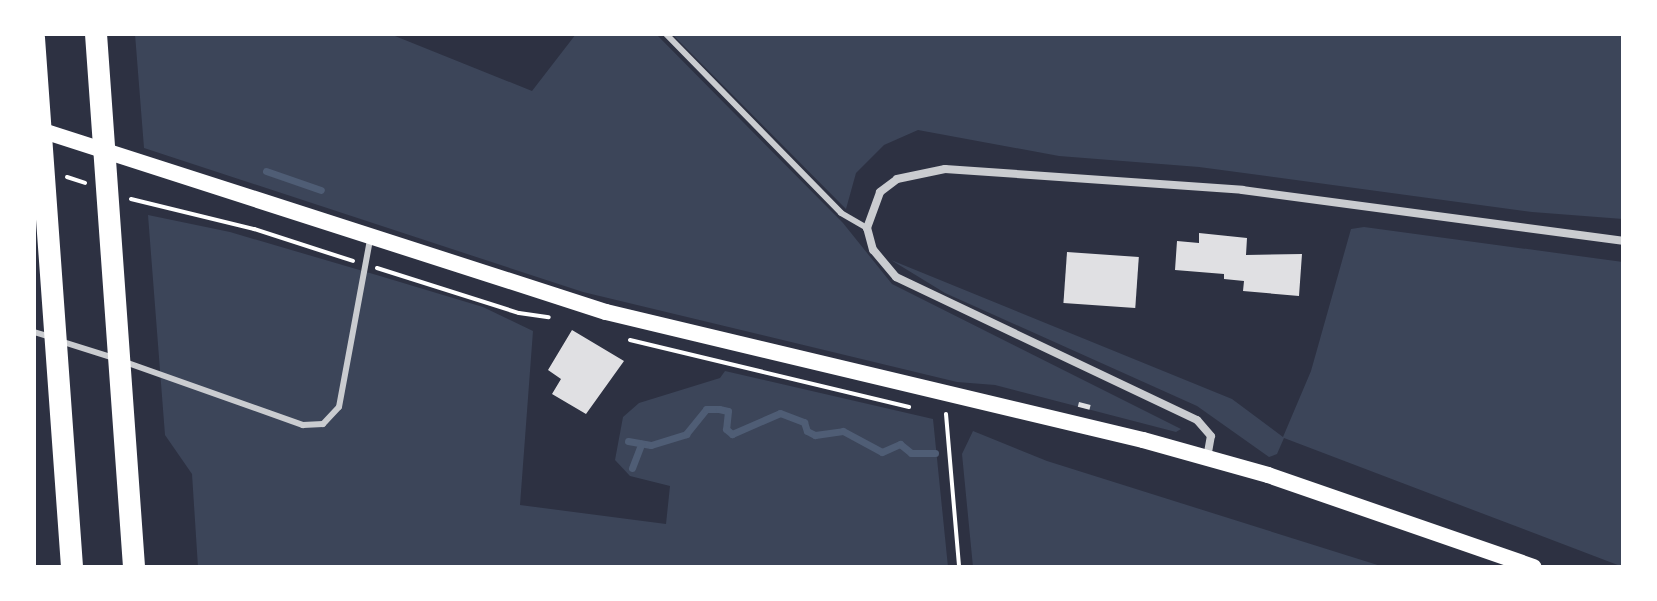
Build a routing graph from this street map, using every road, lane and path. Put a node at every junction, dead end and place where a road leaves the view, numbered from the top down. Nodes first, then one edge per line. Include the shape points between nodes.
1 (96, 34) edge
2 (666, 34) edge
3 (34, 38) edge
4 (34, 128) edge
5 (64, 176) dead end
6 (94, 187) dead end
7 (125, 197) dead end
8 (867, 228) junction
9 (370, 239) junction
10 (1623, 241) edge
11 (365, 265) junction
12 (34, 332) edge
13 (946, 415) dead end
14 (1207, 458) junction
15 (72, 567) edge
16 (134, 567) edge
17 (959, 567) edge
18 (1533, 567) edge

1 - 16 highway
2 - 8 lane via 841,213
3 - 15 highway
4 - 9 main road
5 - 6 path
7 - 11 path via 243,226
8 - 10 street via 870,208 897,179 945,169 1242,190
8 - 14 street via 873,250 896,277 1197,420 1211,436
9 - 11 lane
9 - 14 main road via 659,326
11 - 12 lane via 339,407 323,424 303,425
13 - 17 path
14 - 18 main road

